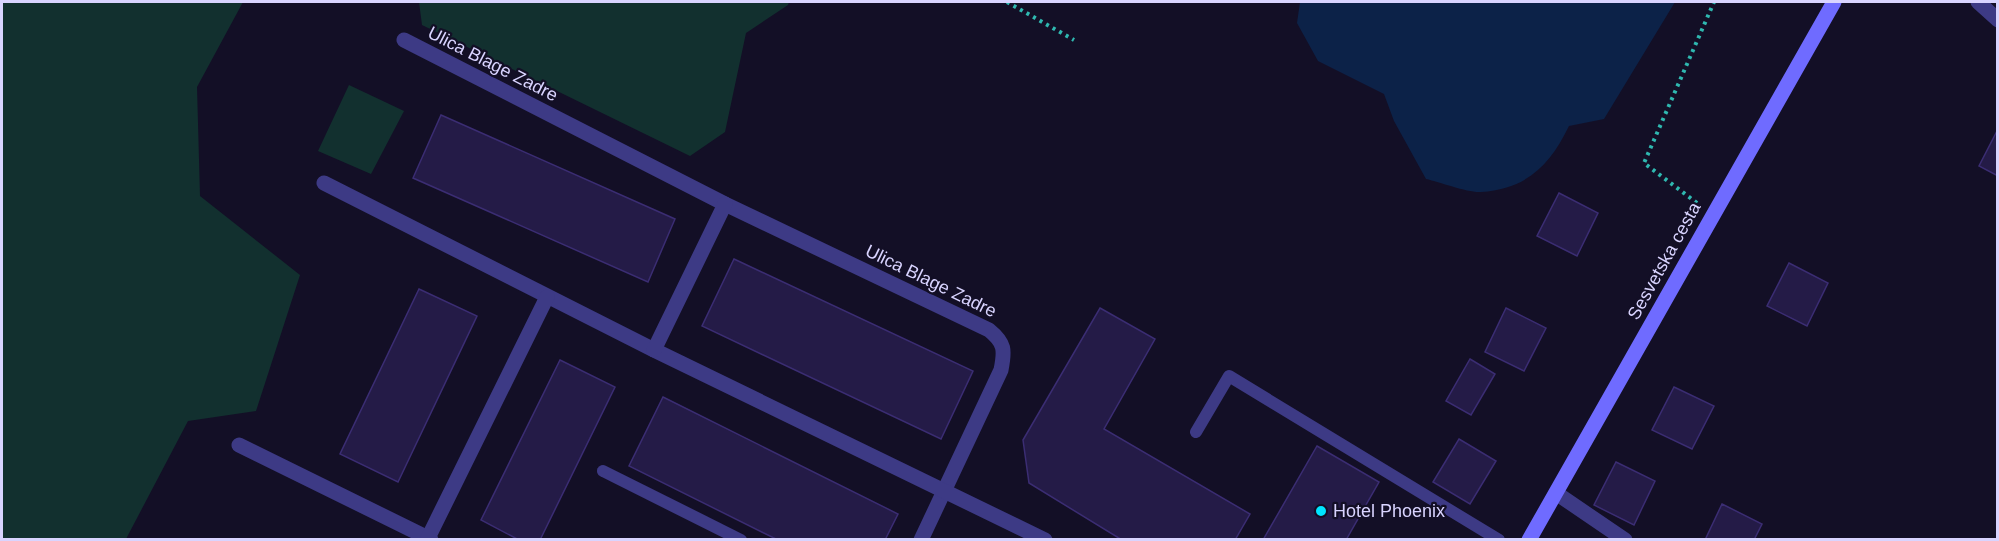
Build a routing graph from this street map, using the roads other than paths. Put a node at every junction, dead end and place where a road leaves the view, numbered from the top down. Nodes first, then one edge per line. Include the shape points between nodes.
1 (1834, 2) edge
2 (1978, 2) edge
3 (1998, 20) edge
4 (404, 40) dead end
5 (324, 183) dead end
6 (725, 204) junction
7 (547, 297) junction
8 (654, 350) junction
9 (1196, 432) dead end
10 (239, 445) dead end
11 (603, 471) dead end
12 (945, 492) junction
13 (1556, 493) junction
14 (429, 539) edge
15 (741, 540) edge
16 (921, 540) edge
17 (1045, 540) edge
18 (1499, 540) edge
19 (1529, 540) edge
20 (1625, 540) edge

1 - 13 main road, Sesvetska cesta
2 - 3 street
4 - 6 street, Ulica Blage Zadre
5 - 7 street
6 - 8 street
6 - 12 street, Ulica Blage Zadre via 989,330 1000,339 1004,353 1001,370
7 - 8 street
7 - 14 street
8 - 12 street
9 - 18 lane via 1229,376
10 - 14 street
11 - 15 lane
12 - 16 street, Ulica Blage Zadre
12 - 17 street
13 - 19 main road, Sesvetska cesta
13 - 20 street

